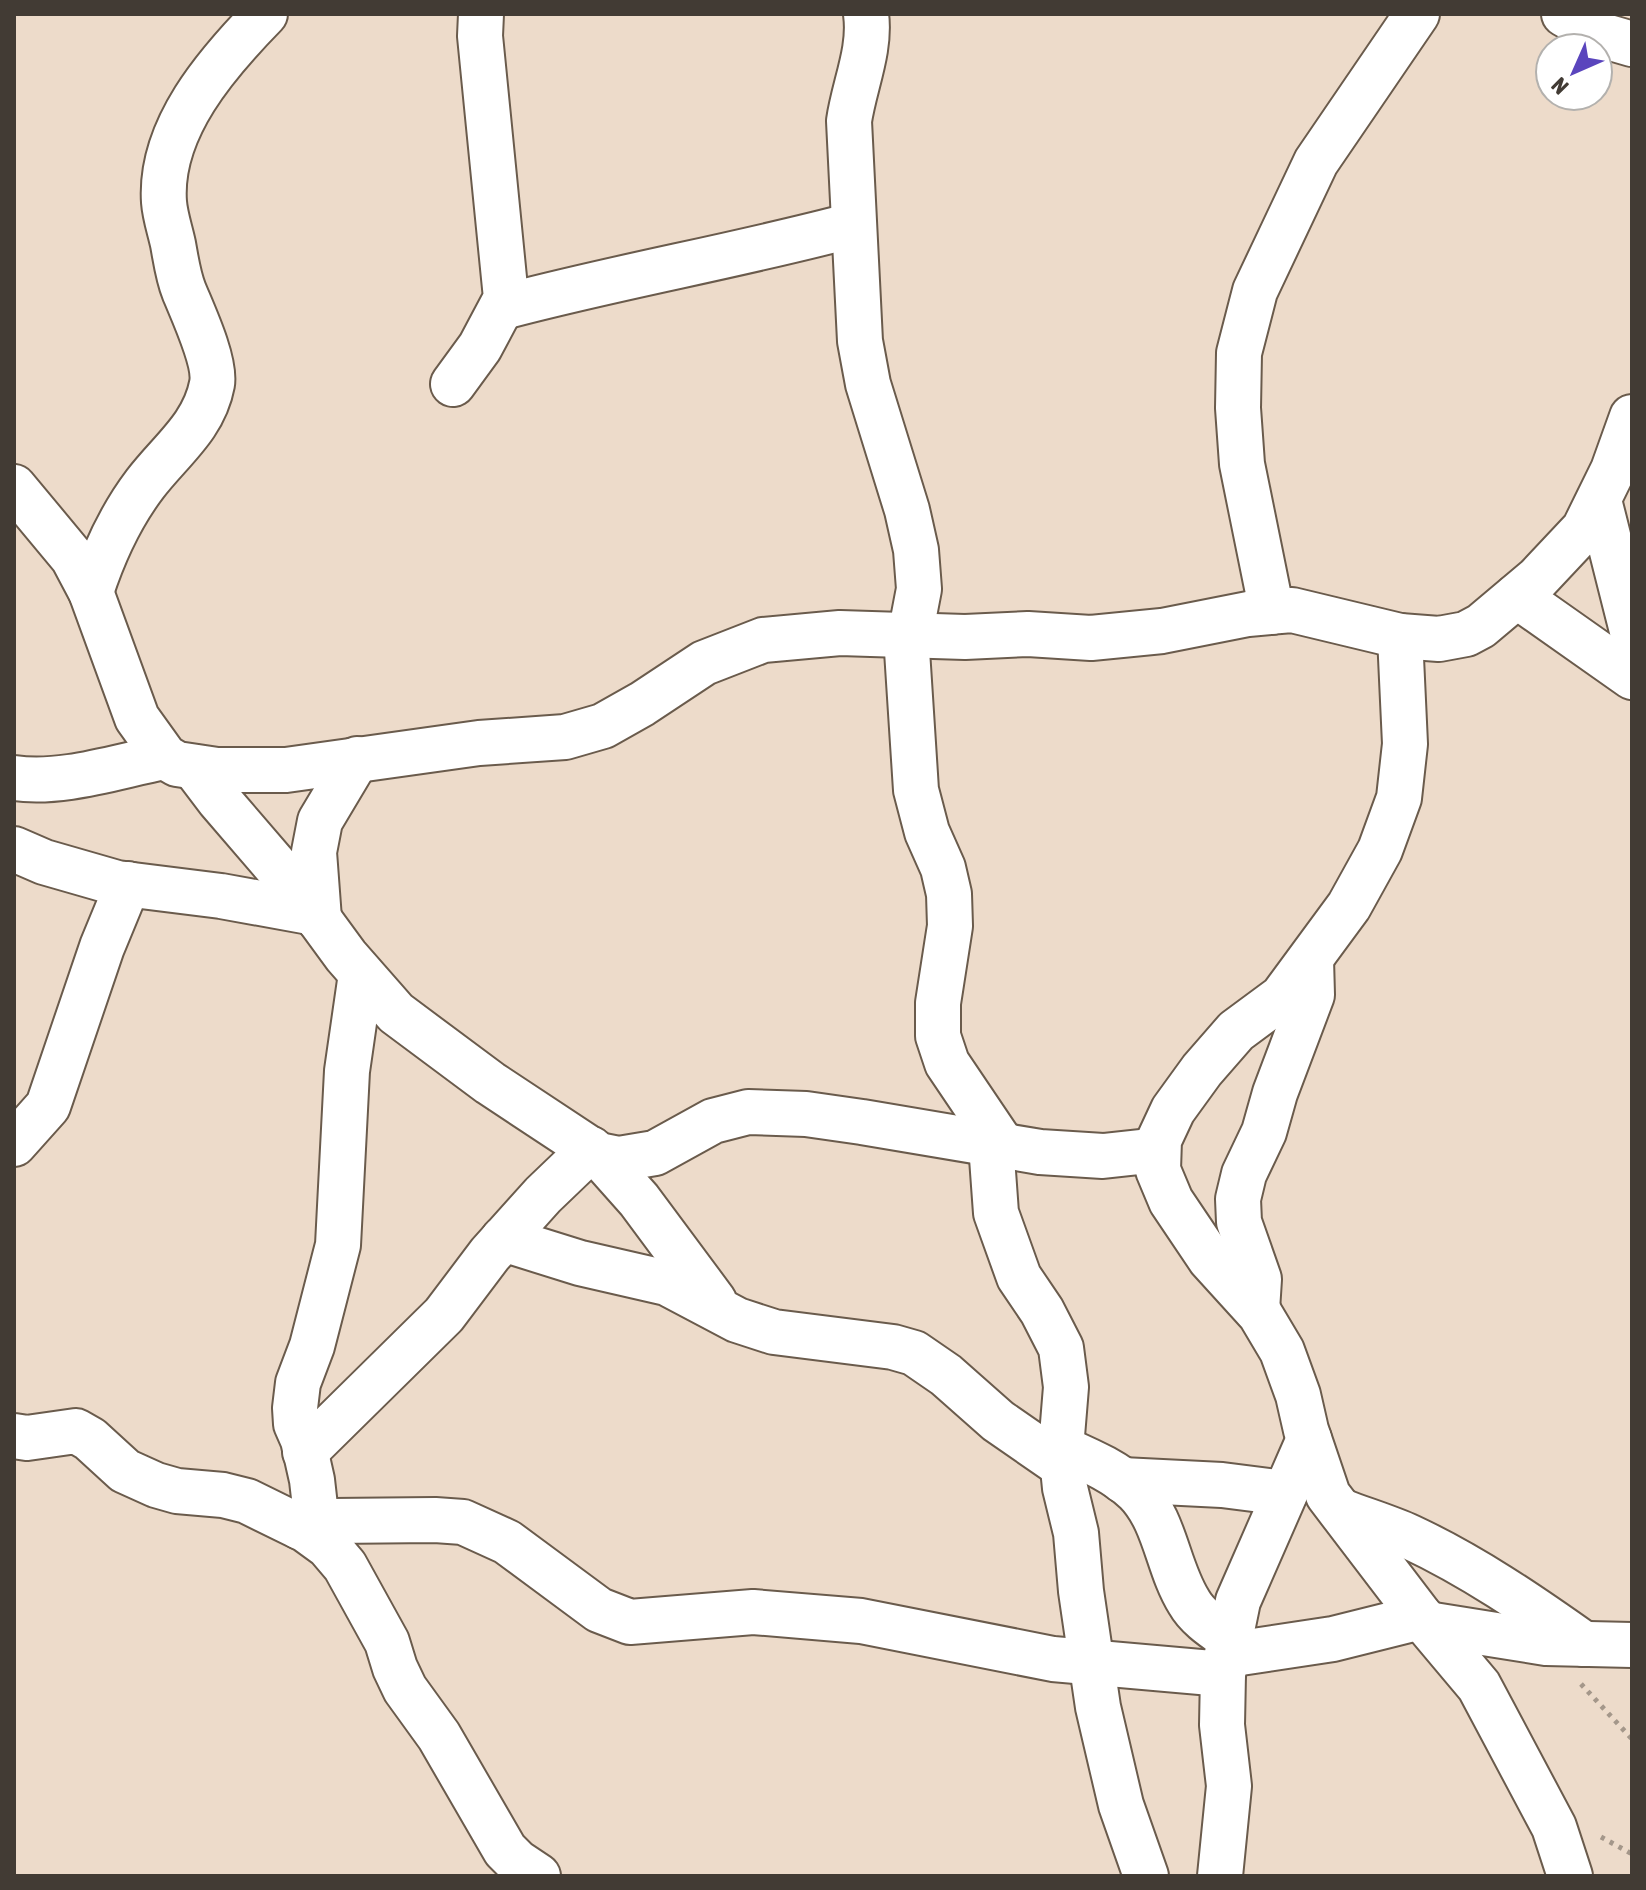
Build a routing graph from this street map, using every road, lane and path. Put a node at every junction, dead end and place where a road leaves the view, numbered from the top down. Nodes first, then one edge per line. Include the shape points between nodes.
1 (265, 14) edge
2 (481, 14) edge
3 (866, 14) edge
4 (1417, 14) edge
5 (1564, 14) edge
6 (1632, 44) edge
7 (853, 225) junction
8 (503, 307) junction
9 (453, 384) dead end
10 (1632, 417) edge
11 (14, 487) edge
12 (1599, 500) junction
13 (91, 592) junction
14 (1517, 596) junction
15 (1272, 612) junction
16 (1632, 631) edge
17 (908, 635) junction
18 (1400, 636) junction
19 (1632, 677) edge
20 (357, 759) junction
21 (180, 762) junction
22 (19, 785) edge
23 (14, 849) edge
24 (128, 884) junction
25 (317, 916) junction
26 (1311, 959) junction
27 (361, 974) junction
28 (14, 1144) edge
29 (997, 1145) junction
30 (1158, 1150) junction
31 (595, 1152) junction
32 (503, 1239) junction
33 (1257, 1310) junction
34 (722, 1312) junction
35 (14, 1436) edge
36 (1309, 1439) junction
37 (305, 1452) junction
38 (1062, 1457) junction
39 (1122, 1480) junction
40 (1285, 1493) junction
41 (1341, 1511) junction
42 (309, 1525) junction
43 (1424, 1621) junction
44 (1570, 1644) junction
45 (1632, 1645) edge
46 (1227, 1656) junction
47 (1093, 1663) junction
48 (1632, 1739) edge
49 (1148, 1867) edge
50 (538, 1876) edge
51 (1220, 1876) edge
52 (1570, 1876) edge

1 - 13 street via 192,101 171,146 164,201 181,284 204,339 213,380 207,401 199,422 125,513 105,549
2 - 8 street
3 - 7 street via 864,54 849,121
4 - 15 street via 1316,162 1255,291 1239,353 1242,464
5 - 6 street via 1601,35
7 - 8 street
7 - 17 street via 868,384 916,550 919,589
8 - 9 street
10 - 12 street
11 - 13 street via 73,558
12 - 14 street via 1584,529
12 - 16 street
13 - 21 street via 137,718
14 - 18 street via 1466,634 1439,639
14 - 19 street
15 - 17 street via 1091,638
15 - 18 street via 1292,610
17 - 20 street via 840,633 763,640 704,663 603,726 565,737
17 - 29 street via 916,790 949,894 938,1036 947,1063
18 - 26 street via 1405,744 1399,798 1368,872
20 - 21 street via 286,770 217,770
20 - 25 street via 320,821 314,852
21 - 22 street
21 - 25 street
23 - 24 street
24 - 25 street
24 - 28 street via 48,1106
25 - 27 street
26 - 30 street via 1282,997 1236,1031 1202,1070 1173,1110
26 - 33 street via 1312,995 1238,1199 1239,1222 1259,1279
27 - 31 street via 396,1013
27 - 37 street via 347,1071 338,1245 296,1396 296,1424
29 - 30 street via 1103,1156
29 - 31 street via 806,1114 748,1112 713,1121 655,1153 619,1159
29 - 38 street via 996,1213 1019,1277 1061,1348 1066,1387
30 - 33 street via 1158,1170 1171,1201 1210,1259
31 - 32 street via 543,1195
31 - 34 street via 639,1200
32 - 34 street via 667,1283
32 - 37 street via 444,1315
33 - 36 street via 1282,1351
34 - 38 street via 774,1332 914,1353 998,1421
35 - 42 street via 76,1431 125,1471 156,1485 247,1501
36 - 40 street
36 - 41 street via 1328,1495
37 - 42 street via 312,1480
38 - 39 street via 1108,1469
38 - 47 street
39 - 40 street
39 - 46 street via 1159,1525 1190,1606
40 - 46 street via 1238,1601
41 - 43 street
41 - 44 street via 1409,1536 1471,1569 1526,1602
42 - 47 street via 463,1522 507,1542 599,1610 630,1622 753,1612 861,1621
42 - 50 street via 345,1566 387,1642 405,1689 439,1736 505,1850
43 - 44 street
43 - 46 street
43 - 52 street via 1479,1686 1554,1827
44 - 45 street
44 - 48 path via 1576,1677
46 - 47 street
46 - 51 street via 1222,1725 1229,1786
47 - 49 street via 1121,1805

